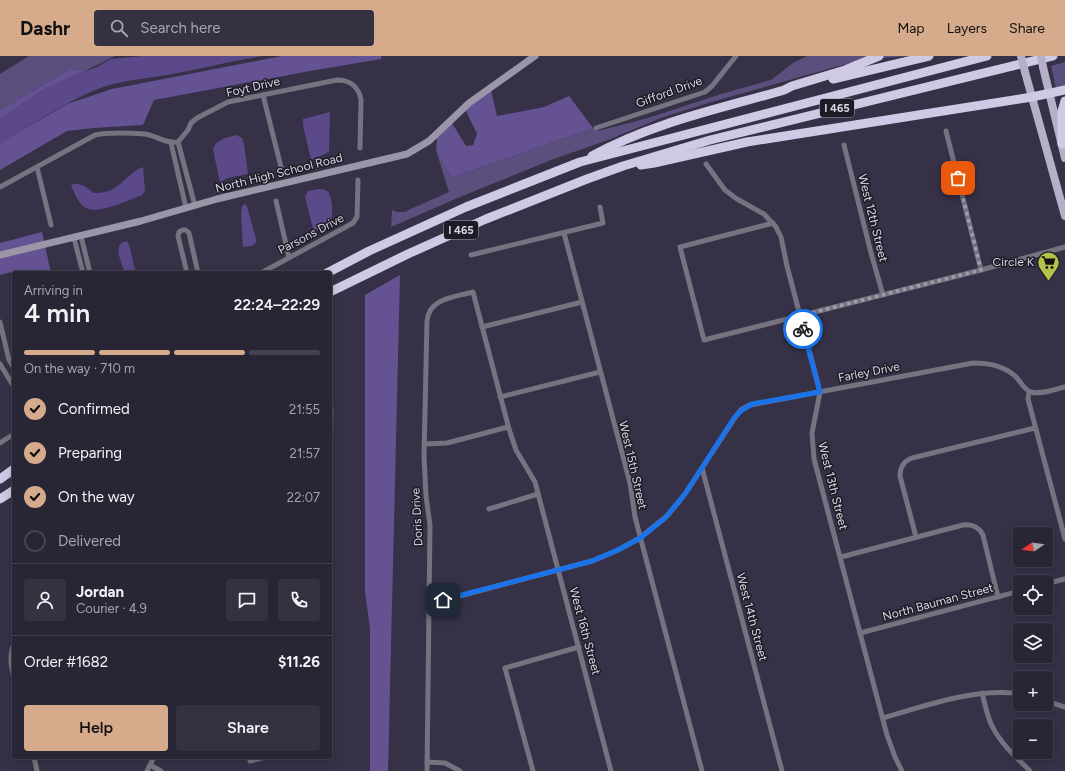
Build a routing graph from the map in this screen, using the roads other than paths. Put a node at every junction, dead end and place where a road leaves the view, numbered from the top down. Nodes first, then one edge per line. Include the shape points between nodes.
1 (535, 56) edge
2 (736, 56) edge
3 (879, 56) edge
4 (929, 56) edge
5 (987, 56) edge
6 (1021, 56) edge
7 (1040, 56) edge
8 (1053, 56) edge
9 (784, 90) junction
10 (1065, 90) edge
11 (1051, 94) junction
12 (263, 95) junction
13 (1032, 97) junction
14 (1065, 101) edge
15 (596, 128) dead end
16 (946, 131) dead end
17 (178, 142) junction
18 (171, 143) junction
19 (1062, 144) junction
20 (844, 145) dead end
21 (360, 148) dead end
22 (1065, 158) edge
23 (580, 162) junction
24 (706, 164) dead end
25 (623, 166) junction
26 (37, 167) junction
27 (282, 171) dead end
28 (358, 180) dead end
29 (0, 187) edge
30 (276, 201) dead end
31 (195, 206) junction
32 (600, 207) dead end
33 (186, 208) junction
34 (1065, 216) edge
35 (773, 223) junction
36 (51, 225) dead end
37 (564, 232) junction
38 (78, 237) junction
39 (1065, 247) edge
40 (0, 255) edge
41 (471, 255) dead end
42 (289, 257) junction
43 (981, 270) junction
44 (83, 271) edge
45 (89, 271) edge
46 (187, 271) edge
47 (198, 271) edge
48 (264, 271) edge
49 (331, 271) edge
50 (332, 291) edge
51 (473, 292) joint
52 (883, 295) junction
53 (582, 302) junction
54 (799, 316) junction
55 (0, 322) edge
56 (482, 327) junction
57 (9, 360) junction
58 (0, 364) edge
59 (12, 365) edge
60 (600, 372) junction
61 (12, 384) edge
62 (1065, 387) edge
63 (820, 392) junction
64 (1029, 392) junction
65 (500, 397) junction
66 (508, 427) junction
67 (1035, 428) junction
68 (12, 435) edge
69 (0, 443) edge
70 (425, 444) junction
71 (702, 468) junction
72 (12, 470) edge
73 (0, 479) edge
74 (12, 491) edge
75 (538, 494) junction
76 (0, 499) edge
77 (489, 508) dead end
78 (916, 537) junction
79 (640, 538) junction
80 (1065, 539) edge
81 (841, 557) junction
82 (559, 570) junction
83 (1065, 579) edge
84 (1053, 582) edge
85 (1013, 593) edge
86 (998, 597) junction
87 (429, 604) junction
88 (860, 633) junction
89 (579, 647) junction
90 (12, 650) edge
91 (12, 670) edge
92 (982, 693) junction
93 (1013, 693) edge
94 (1053, 703) edge
95 (1065, 707) edge
96 (883, 718) junction
97 (34, 759) edge
98 (153, 759) edge
99 (258, 759) edge
100 (250, 761) dead end
101 (427, 762) junction
102 (150, 766) junction
103 (37, 771) edge
104 (147, 771) edge
105 (161, 771) edge
106 (427, 771) edge
107 (460, 771) edge
108 (533, 771) edge
109 (611, 771) edge
110 (702, 771) edge
111 (782, 771) edge
112 (902, 771) edge
113 (1030, 771) edge

1 - 31 street, North High School Road via 469,103 429,141 407,154
2 - 15 street, Gifford Drive via 705,92
3 - 9 highway
4 - 9 highway
5 - 23 highway, I 465
6 - 13 main road, bridge
7 - 11 main road, bridge
8 - 25 highway, I 465 via 717,138
9 - 23 highway via 676,121 614,144
10 - 11 highway
11 - 13 highway
11 - 19 main road
12 - 17 street, Foyt Drive via 228,102 197,118
12 - 21 street, Foyt Drive via 337,80 350,83 357,89 361,98
12 - 27 street
13 - 25 highway via 778,136 654,163
13 - 34 main road
14 - 19 highway via 1062,111
16 - 43 street
17 - 18 street
17 - 31 street
18 - 26 street via 145,134 97,134
18 - 33 street
19 - 22 main road
20 - 52 street, West 12th Street
23 - 49 highway, I 465 via 436,220
24 - 35 street, West 13th Street via 724,190 762,212
25 - 50 highway, I 465 via 486,219
26 - 29 street
26 - 36 street
28 - 42 street, Parsons Drive via 357,216 354,222
30 - 42 street
31 - 33 street, North High School Road
32 - 37 street via 603,223
33 - 38 street, North High School Road
35 - 54 street, West 13th Street via 781,238
35 - 54 street via 680,247 704,340
37 - 41 street
37 - 53 street, West 15th Street
38 - 40 street, North High School Road
38 - 44 street
38 - 45 street
39 - 43 street
42 - 48 street, Parsons Drive
43 - 52 street
46 - 47 street via 178,236 182,230 189,233
51 - 56 street, West 16th Street
51 - 70 street, Doris Drive via 440,301 428,315
52 - 54 street
53 - 56 street
53 - 60 street, West 15th Street
54 - 63 street, West 13th Street
55 - 57 street
56 - 65 street, West 16th Street
57 - 58 street
57 - 59 street
58 - 61 street
60 - 65 street
60 - 79 street, West 15th Street via 630,483
62 - 64 street via 1038,394
63 - 64 street, Farley Drive via 980,363 1005,369
63 - 71 street, Farley Drive via 755,404 742,410
63 - 81 street, West 13th Street via 813,422 812,447
64 - 67 street via 1028,400
65 - 66 street, West 16th Street
66 - 70 street via 447,443
66 - 75 street, West 16th Street via 516,450 535,482
67 - 78 street via 905,462 900,474
67 - 80 street
68 - 69 street
70 - 87 street, Doris Drive via 425,483 430,525
71 - 79 street, Farley Drive via 668,515
71 - 111 street, West 14th Street
72 - 73 highway
74 - 76 highway
75 - 77 street
75 - 82 street, West 16th Street
78 - 81 street
78 - 86 street via 963,525 978,528 983,535
79 - 82 street, Farley Drive via 598,558
79 - 110 street, West 15th Street
81 - 88 street, West 13th Street
82 - 87 street, Farley Drive
82 - 89 street, West 16th Street
83 - 84 street
85 - 86 street, North Bauman Street
86 - 88 street, North Bauman Street
87 - 101 street, Doris Drive
88 - 96 street, West 13th Street
89 - 108 street via 505,668
89 - 109 street, West 16th Street
90 - 91 street
92 - 93 street
92 - 96 street
92 - 113 street via 990,722 999,738
94 - 95 street
96 - 112 street, West 13th Street via 891,748
97 - 103 street
98 - 102 street
99 - 100 street
101 - 106 street, Doris Drive
101 - 107 street via 445,763
102 - 104 street
102 - 105 street

